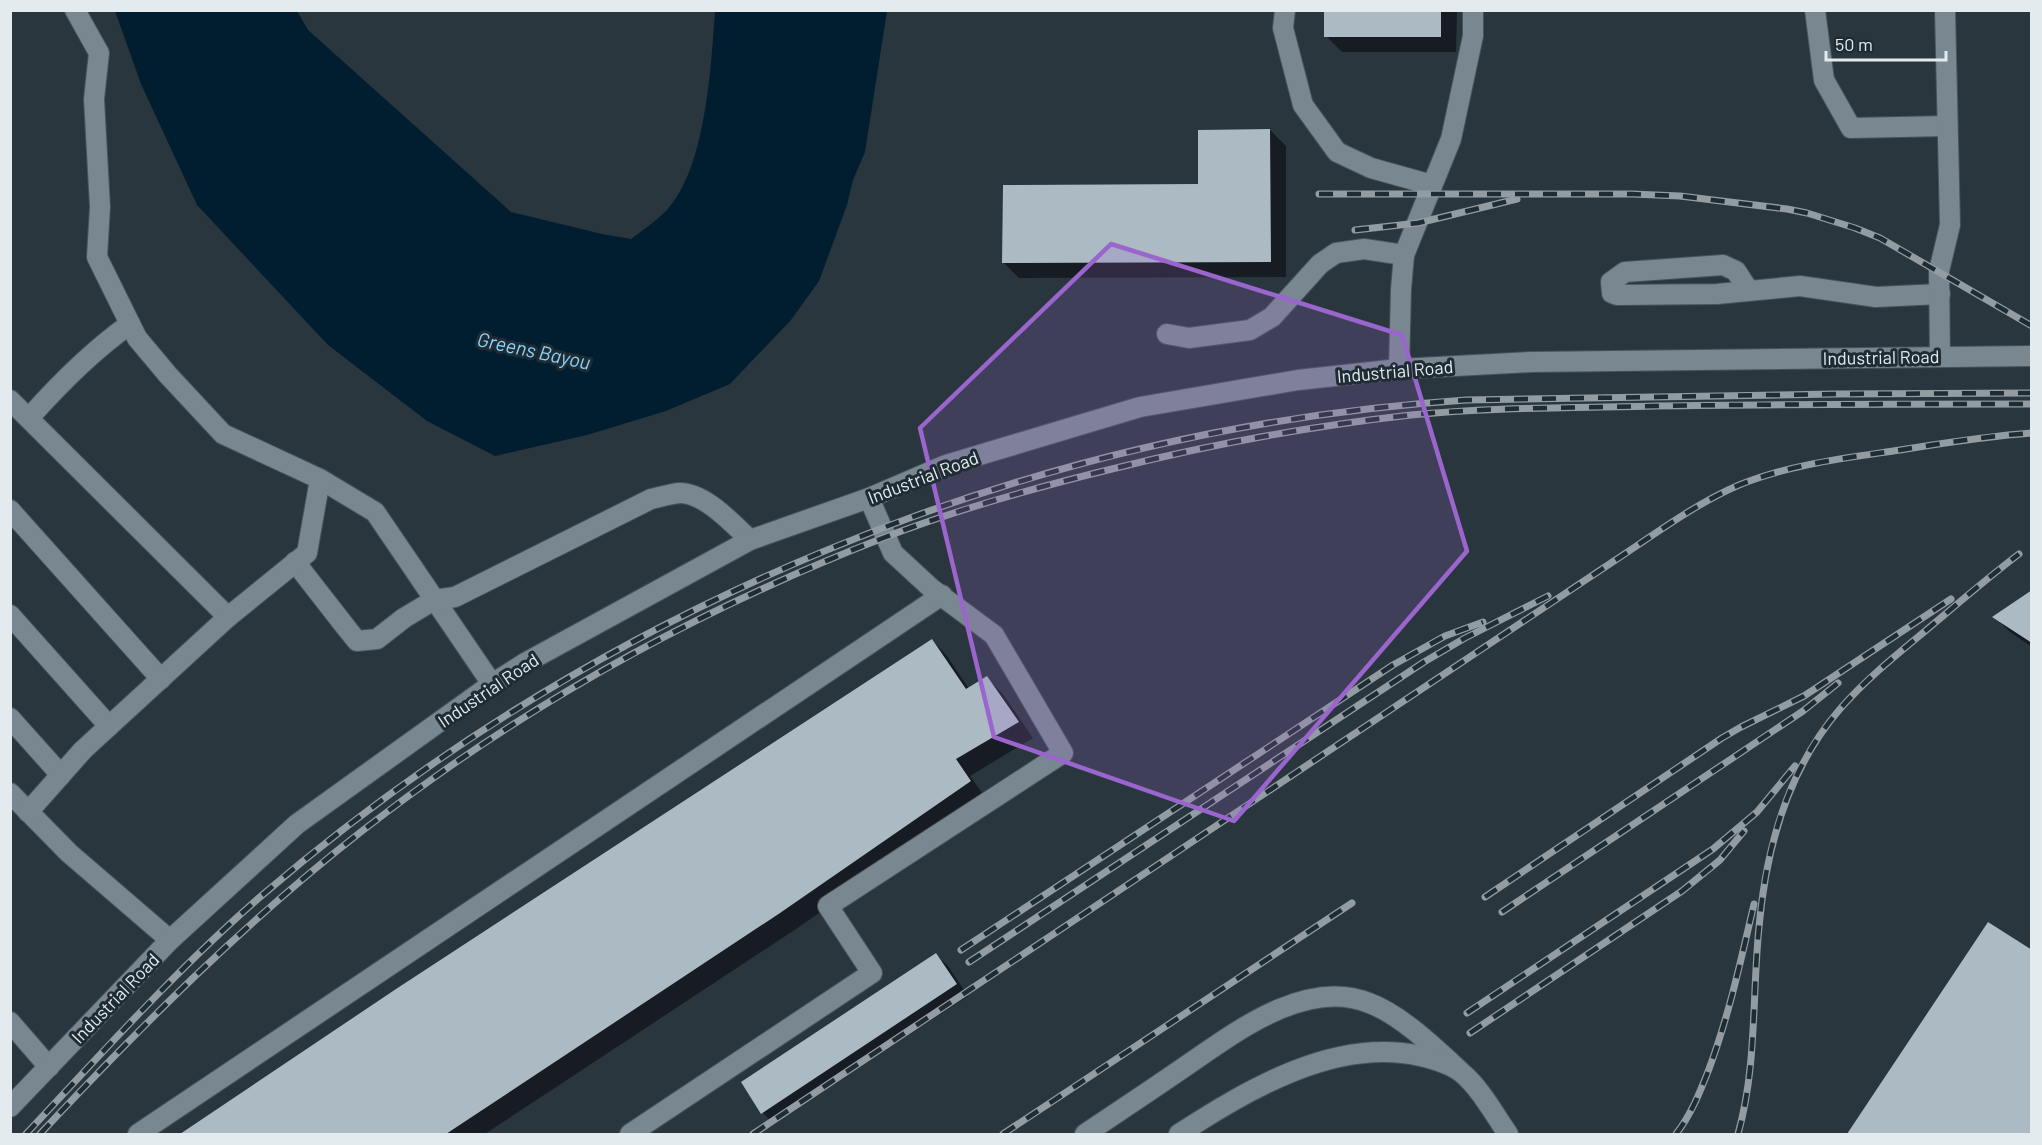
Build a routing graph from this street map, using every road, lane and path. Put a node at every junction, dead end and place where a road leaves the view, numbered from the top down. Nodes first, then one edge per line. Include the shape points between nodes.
1 (75, 10) edge
2 (1285, 10) edge
3 (1473, 10) edge
4 (1815, 10) edge
5 (1945, 10) edge
6 (1947, 126) junction
7 (1432, 185) junction
8 (1404, 255) junction
9 (1749, 291) junction
10 (1940, 294) junction
11 (130, 324) junction
12 (1167, 334) dead end
13 (2031, 356) edge
14 (1940, 357) junction
15 (1399, 369) junction
16 (10, 400) edge
17 (29, 418) junction
18 (320, 479) junction
19 (869, 498) junction
20 (11, 512) edge
21 (750, 540) junction
22 (295, 562) junction
23 (942, 596) junction
24 (434, 600) junction
25 (10, 615) edge
26 (228, 617) junction
27 (160, 679) junction
28 (492, 684) junction
29 (10, 718) edge
30 (109, 726) junction
31 (62, 775) junction
32 (10, 793) edge
33 (28, 812) junction
34 (170, 940) junction
35 (10, 1022) edge
36 (49, 1067) junction
37 (1460, 1071) junction
38 (10, 1107) edge
39 (138, 1134) edge
40 (630, 1134) edge
41 (1086, 1134) edge
42 (1179, 1134) edge
43 (1508, 1134) edge

1 - 11 street via 99,53 94,99 100,207 97,257
2 - 7 street via 1283,28 1303,105 1337,152 1371,168
3 - 7 street via 1473,36 1451,139
4 - 6 street via 1824,80 1851,128
5 - 6 street
6 - 10 street via 1950,225 1939,271
7 - 8 street
8 - 12 street via 1364,249 1336,253 1320,264 1272,317 1250,330 1189,338
8 - 15 street
9 - 9 street via 1617,295 1610,289 1611,282 1625,272 1723,265 1736,271
9 - 10 street via 1800,286 1876,297
10 - 14 street
11 - 17 street via 83,360
11 - 18 street via 137,338 224,434
13 - 14 street, Industrial Road
14 - 15 street, Industrial Road via 1531,362
15 - 19 street, Industrial Road via 1298,380 1140,407 946,465
16 - 17 street
17 - 26 street
18 - 22 street via 307,553
18 - 24 street via 375,512
19 - 21 street, Industrial Road
19 - 23 street via 893,553
20 - 27 street
21 - 24 street via 710,506 693,495 680,493 651,499 455,597
21 - 28 street, Industrial Road
22 - 24 street via 357,640 377,639
22 - 26 street
23 - 39 street
23 - 40 street via 994,634 1063,753 828,906 872,973
24 - 28 street
25 - 30 street
26 - 27 street
27 - 30 street
28 - 34 street, Industrial Road via 297,824
29 - 31 street
30 - 31 street
31 - 33 street
32 - 33 street
33 - 34 street via 69,853
34 - 36 street, Industrial Road
35 - 36 street
36 - 38 street, Industrial Road
37 - 41 street via 1403,1023 1370,1003 1347,997 1314,999 1280,1008 1249,1023
37 - 42 street via 1407,1053 1371,1052 1326,1060 1277,1078 1223,1105
37 - 43 street via 1475,1085

